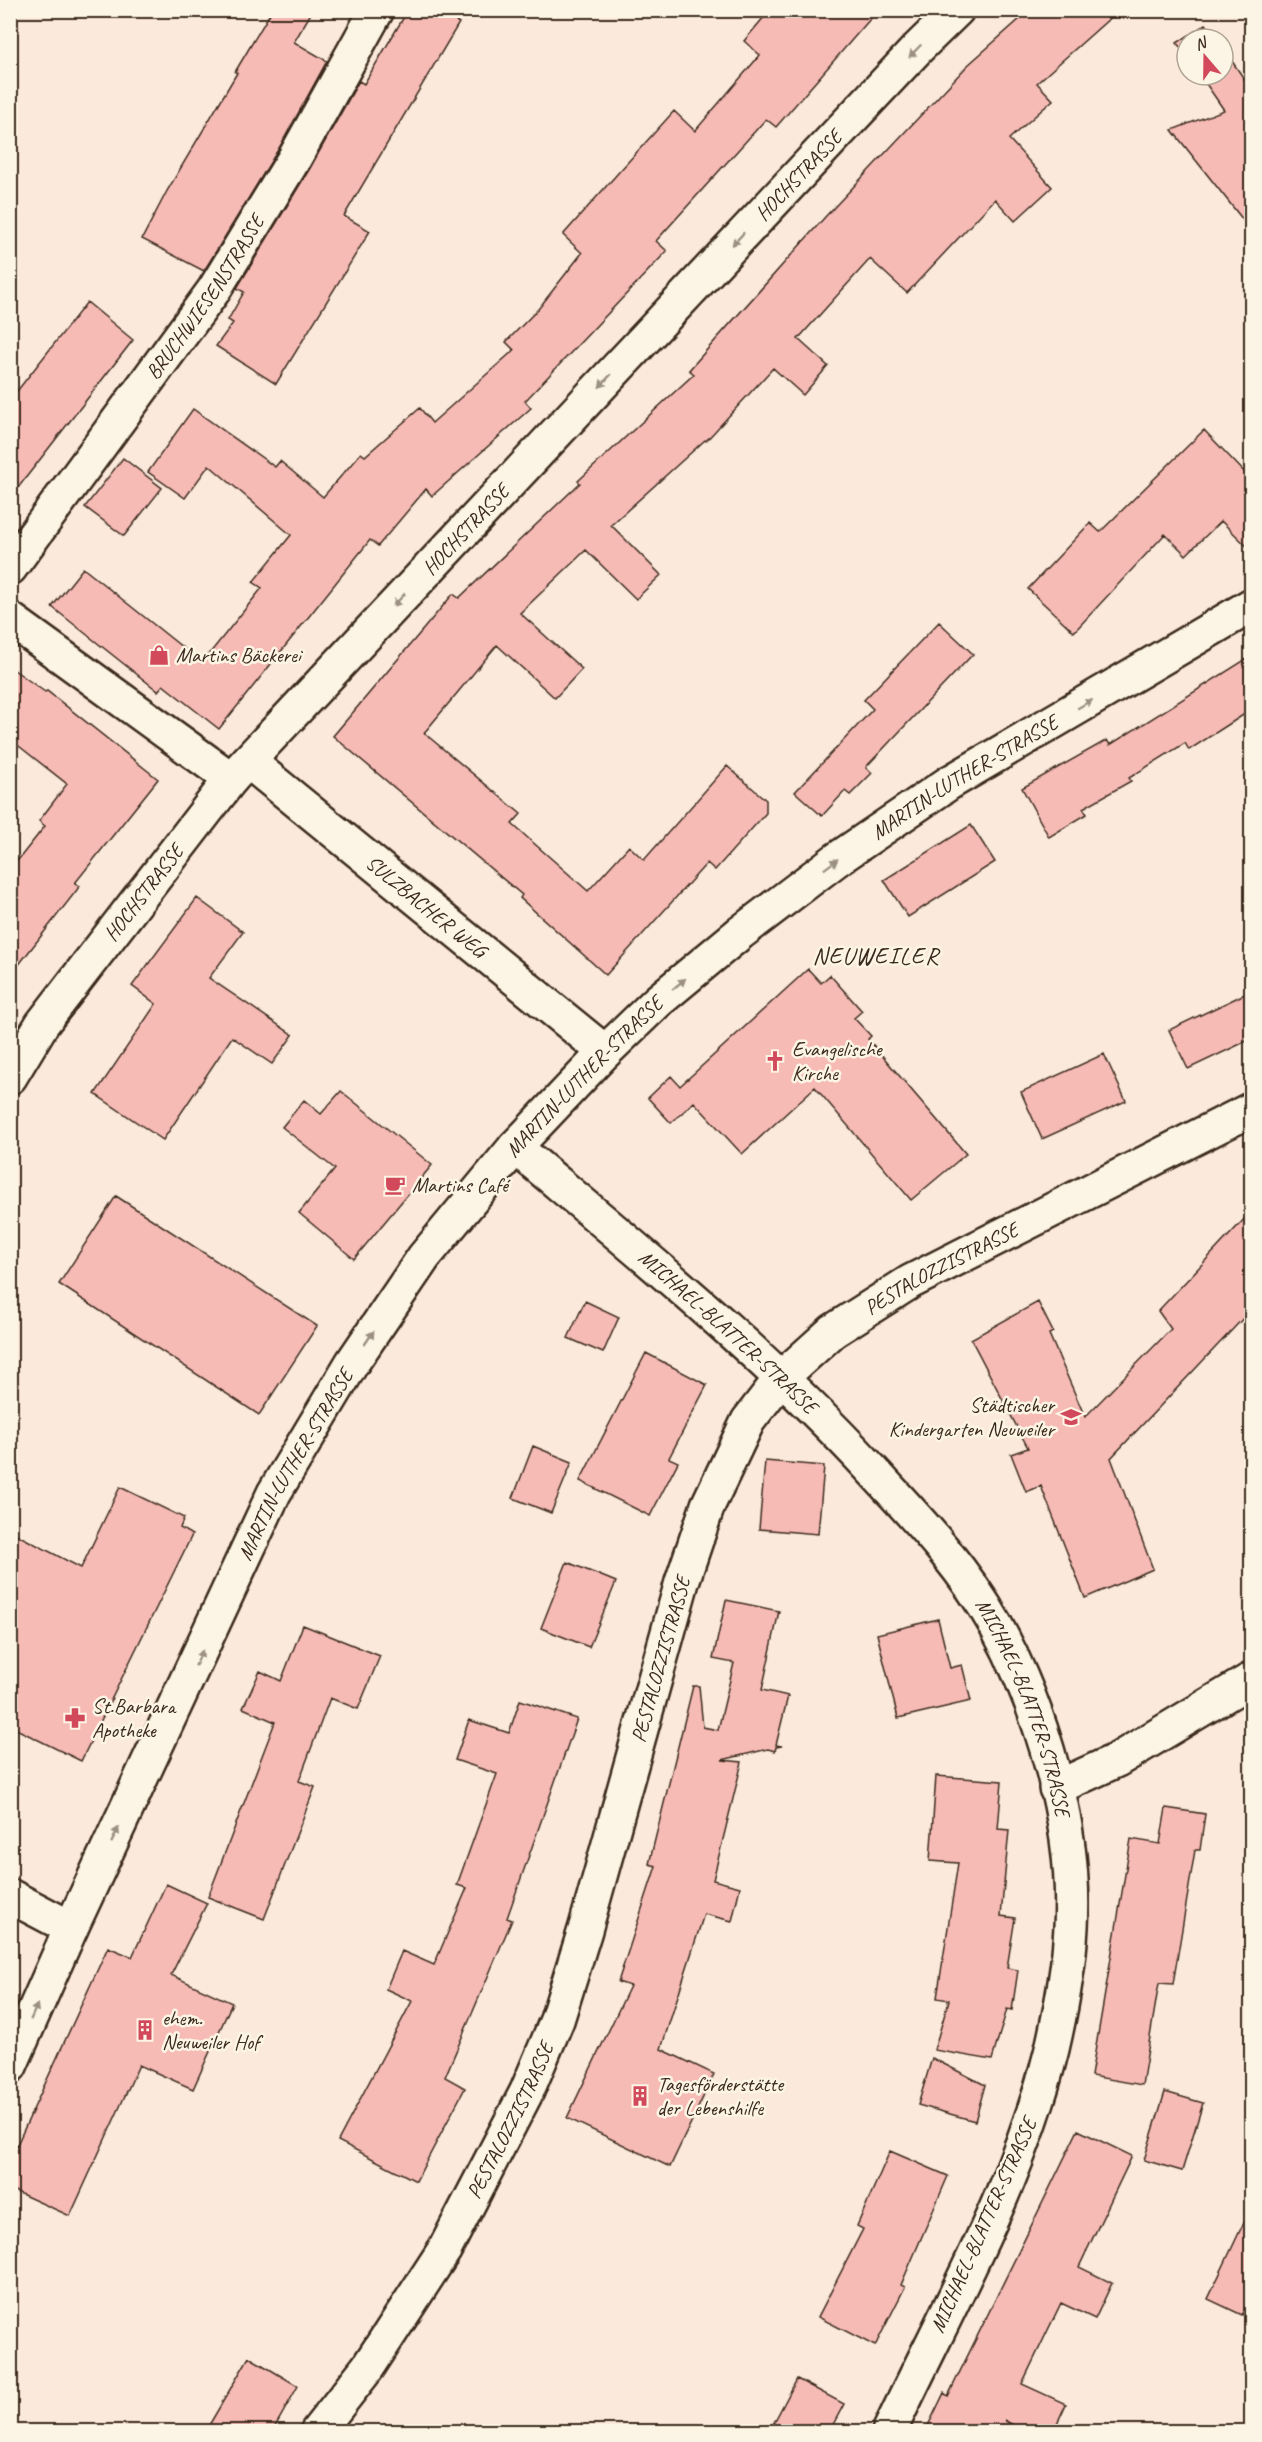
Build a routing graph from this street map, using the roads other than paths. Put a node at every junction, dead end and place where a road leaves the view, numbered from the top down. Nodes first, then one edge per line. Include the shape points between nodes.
1 (377, 10) edge
2 (957, 10) edge
3 (10, 568) edge
4 (1251, 605) edge
5 (10, 619) edge
6 (239, 770) junction
7 (605, 1053) junction
8 (10, 1077) edge
9 (1251, 1110) edge
10 (515, 1147) junction
11 (782, 1377) junction
12 (1251, 1679) edge
13 (1056, 1788) junction
14 (10, 1896) edge
15 (71, 1928) junction
16 (10, 2066) edge
17 (317, 2432) edge
18 (889, 2432) edge

1 - 3 street, BRUCHWIESENSTRASSE via 294,159 214,290
2 -> 6 street, HOCHSTRASSE
7 -> 4 street, MARTIN-LUTHER-STRASSE via 658,1001 836,860 949,783
5 - 6 street, SULZBACHER WEG
6 - 7 street, SULZBACHER WEG
6 - 8 street, HOCHSTRASSE via 42,1024
7 - 10 street, MARTIN-LUTHER-STRASSE
9 - 11 street, PESTALOZZISTRASSE via 910,1282 833,1331
10 - 11 street, MICHAEL-BLATTER-STRASSE
15 -> 10 street, MARTIN-LUTHER-STRASSE via 274,1493 352,1363 424,1257
11 - 13 street, MICHAEL-BLATTER-STRASSE via 826,1419 935,1539 994,1622 1025,1686
11 - 17 street, PESTALOZZISTRASSE via 748,1420 708,1504 682,1582 571,1975 557,2020 526,2091 445,2248 368,2367
12 - 13 street via 1117,1760
13 - 18 street, MICHAEL-BLATTER-STRASSE via 1068,1848 1071,1926 1052,2047 1032,2117 995,2209
14 - 15 street
16 -> 15 street, MARTIN-LUTHER-STRASSE

